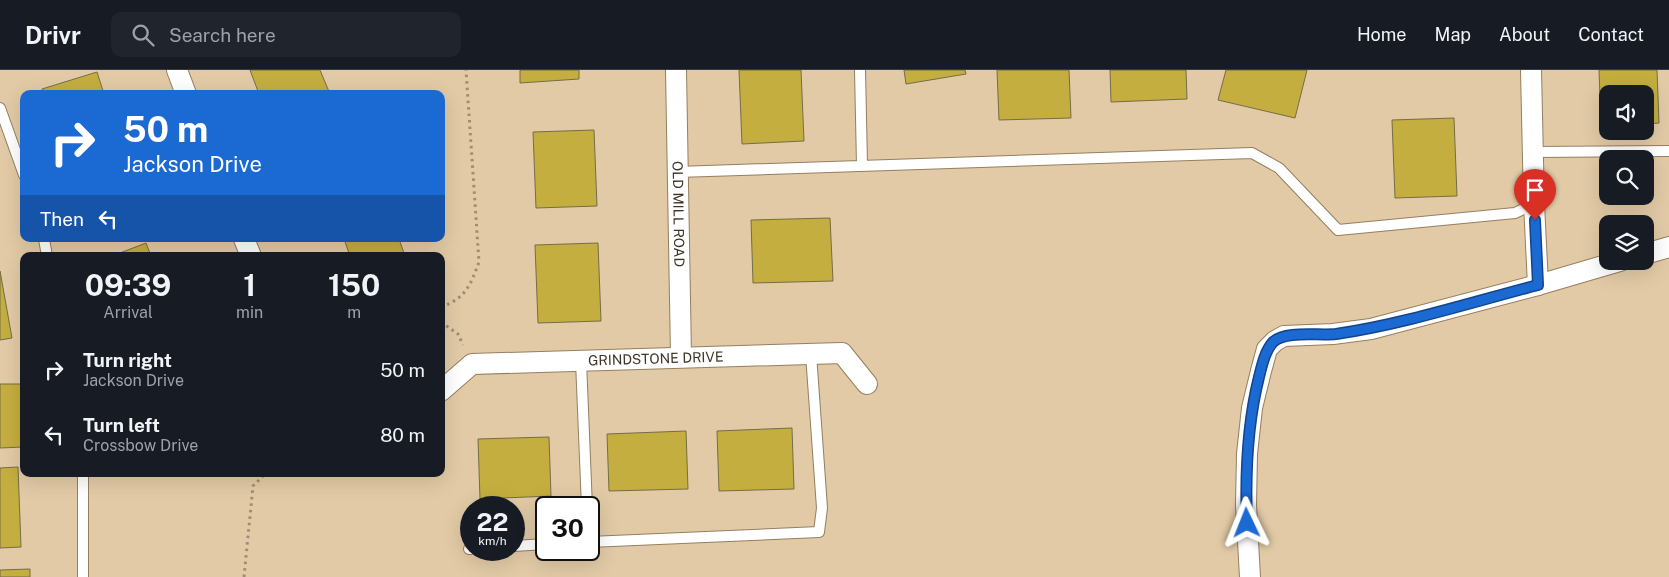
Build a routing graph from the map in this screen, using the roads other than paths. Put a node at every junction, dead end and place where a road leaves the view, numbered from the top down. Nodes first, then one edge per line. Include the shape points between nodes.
1 (177, 70) edge
2 (676, 70) edge
3 (860, 70) edge
4 (1531, 70) edge
5 (184, 90) edge
6 (0, 108) edge
7 (1669, 151) edge
8 (1533, 152) junction
9 (20, 164) edge
10 (862, 166) junction
11 (677, 172) junction
12 (1534, 204) junction
13 (1669, 247) edge
14 (1654, 251) edge
15 (1599, 267) edge
16 (1538, 285) junction
17 (811, 354) junction
18 (680, 358) junction
19 (580, 360) junction
20 (867, 384) dead end
21 (445, 388) edge
22 (83, 477) edge
23 (586, 496) edge
24 (600, 542) edge
25 (83, 577) edge
26 (1250, 577) edge

1 - 5 street
2 - 11 street, OLD MILL ROAD
3 - 10 lane
4 - 8 street
6 - 9 lane
7 - 8 lane
8 - 12 street
10 - 11 lane
10 - 12 lane via 1252,153 1279,168 1338,230 1515,213
11 - 18 street, OLD MILL ROAD
12 - 16 street
13 - 14 street
15 - 16 street
16 - 26 street via 1371,329 1284,336 1267,349 1252,408 1247,454
17 - 18 street, GRINDSTONE DRIVE
17 - 20 street, GRINDSTONE DRIVE via 842,353
17 - 24 lane via 822,508 819,532
18 - 19 street, GRINDSTONE DRIVE
19 - 21 street, GRINDSTONE DRIVE via 472,364
19 - 23 lane
22 - 25 lane

